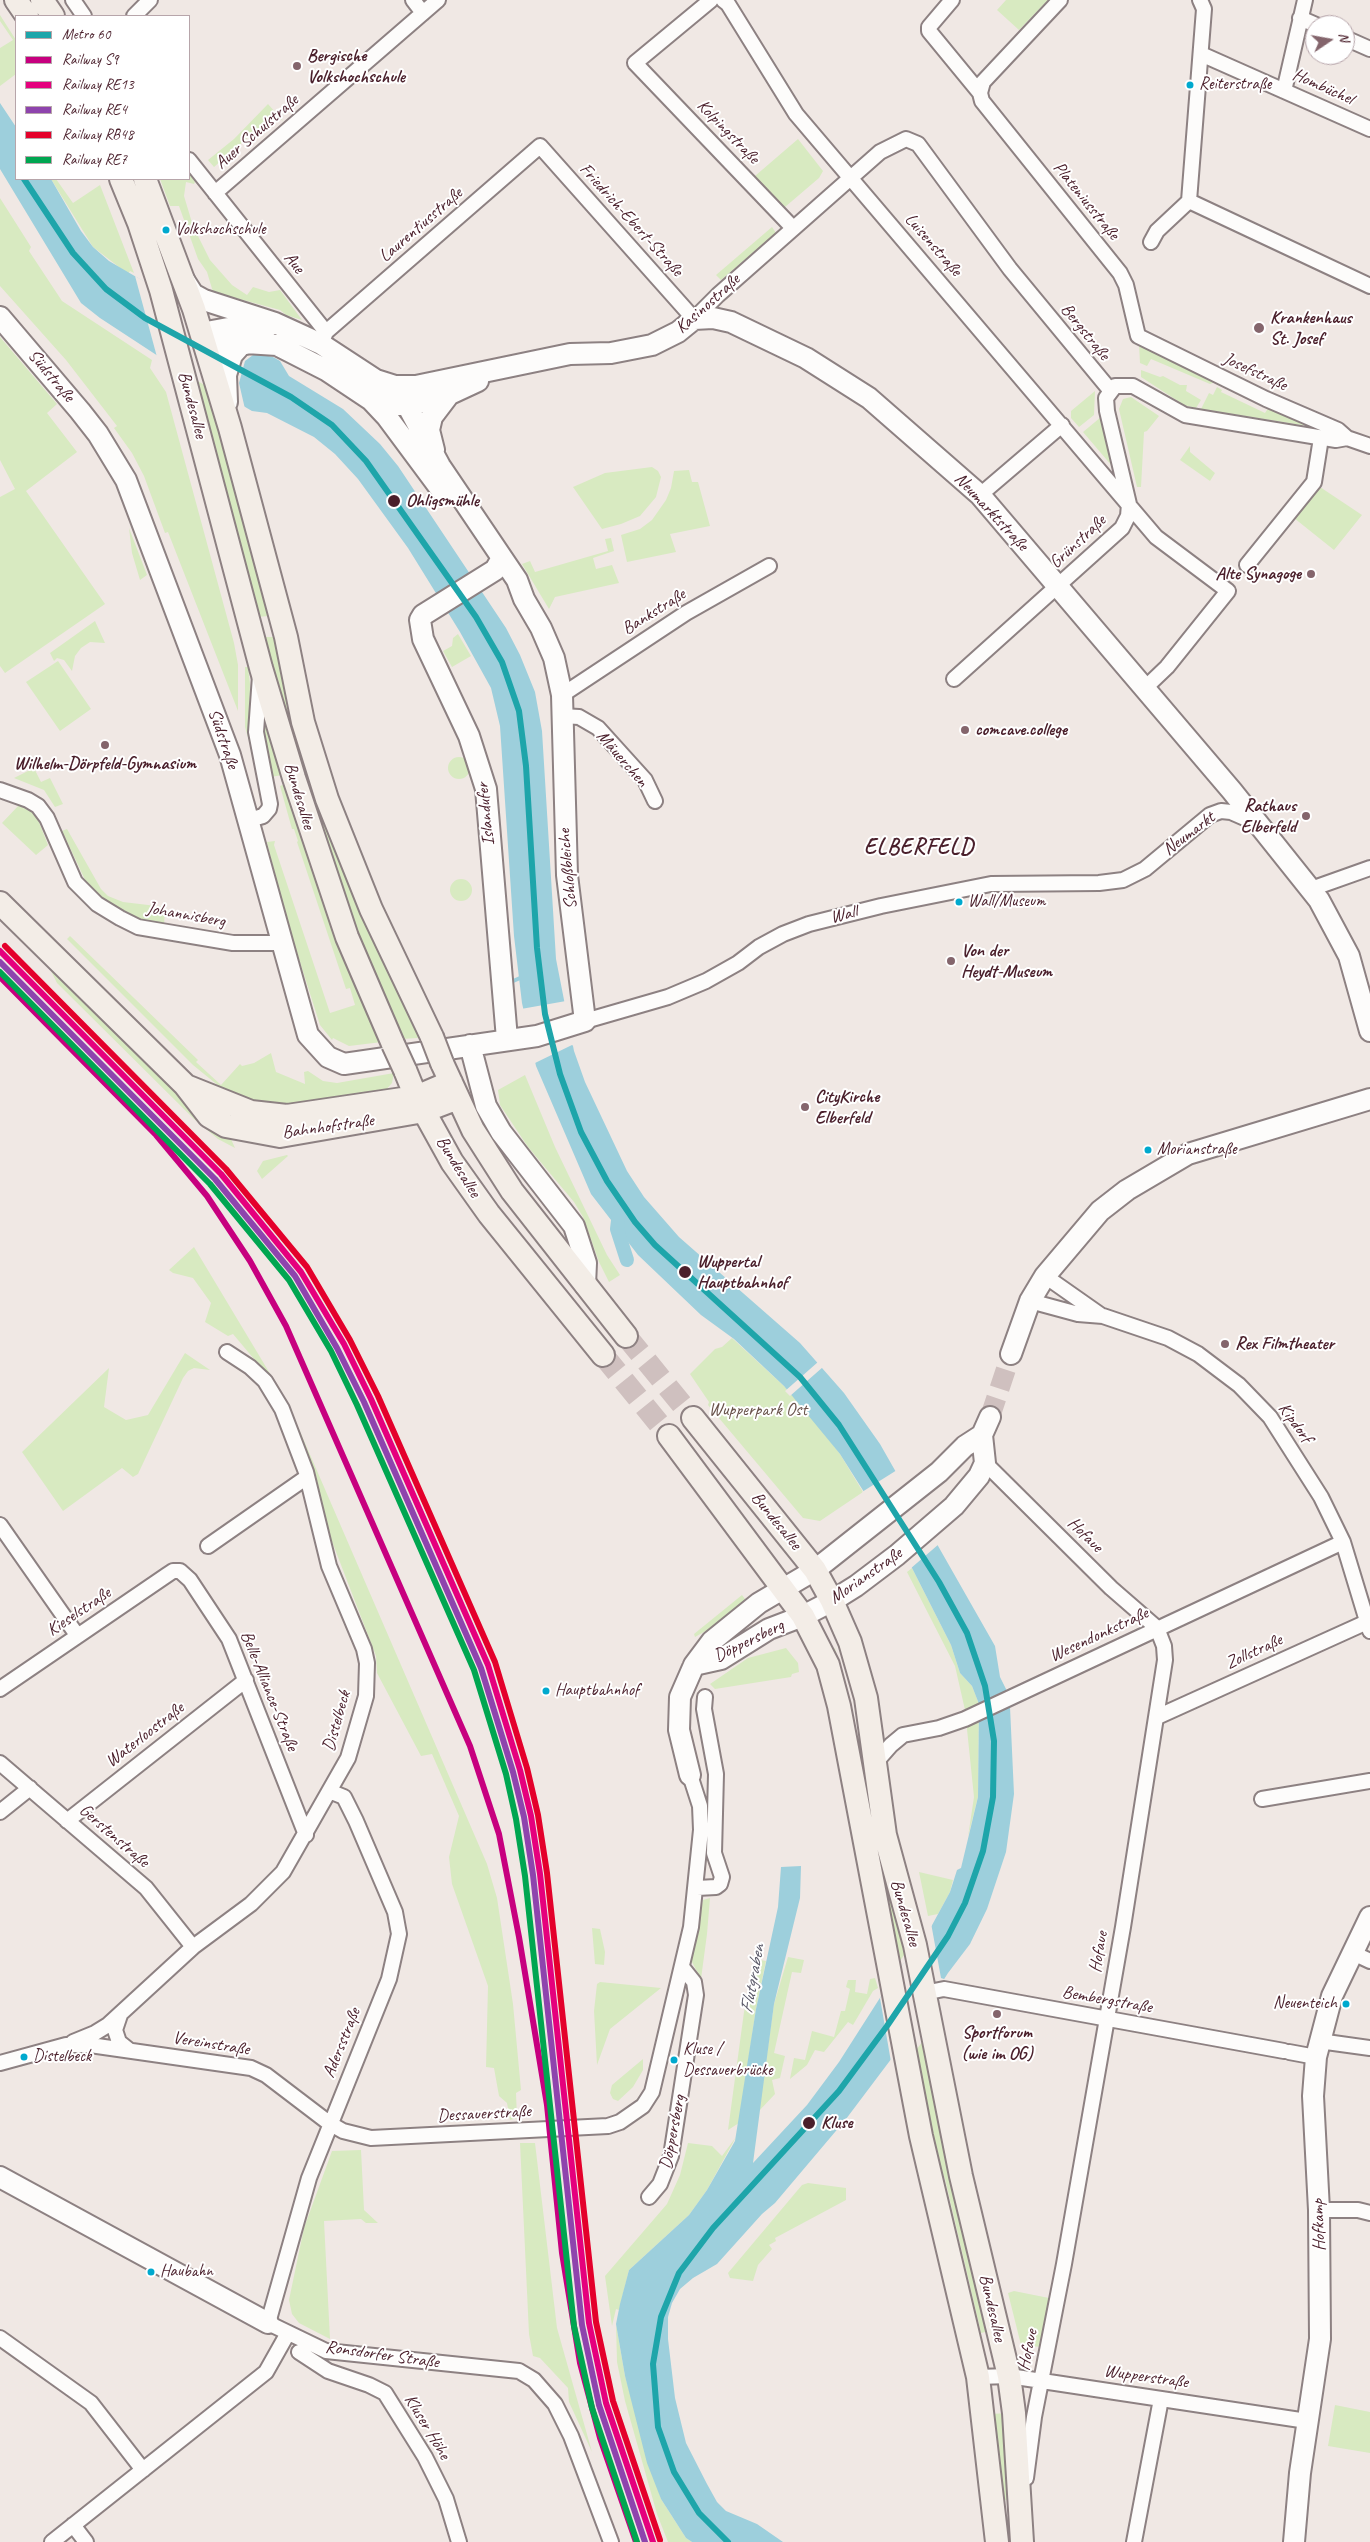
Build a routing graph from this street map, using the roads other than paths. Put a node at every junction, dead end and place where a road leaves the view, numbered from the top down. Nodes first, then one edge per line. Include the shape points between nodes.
1 (42, 0) edge
2 (73, 0) edge
3 (150, 0) edge
4 (413, 0) edge
5 (438, 0) edge
6 (710, 0) edge
7 (723, 0) edge
8 (952, 0) edge
9 (1060, 0) edge
10 (1200, 0) edge
11 (1305, 0) edge
12 (424, 12) junction
13 (52, 15) edge
14 (83, 15) edge
15 (135, 15) edge
16 (1300, 18) junction
17 (1305, 20) edge
18 (1355, 42) edge
19 (1370, 49) edge
20 (1201, 54) junction
21 (1284, 91) junction
22 (980, 92) junction
23 (1370, 129) edge
24 (540, 146) joint
25 (190, 161) edge
26 (850, 178) junction
27 (121, 180) edge
28 (145, 180) edge
29 (215, 193) junction
30 (1189, 201) junction
31 (793, 228) junction
32 (1151, 242) dead end
33 (183, 279) junction
34 (1370, 286) edge
35 (0, 317) edge
36 (694, 318) junction
37 (274, 323) junction
38 (324, 338) junction
39 (1145, 340) joint
40 (204, 341) junction
41 (252, 342) junction
42 (179, 356) junction
43 (504, 369) junction
44 (1110, 390) junction
45 (222, 396) junction
46 (448, 396) junction
47 (404, 398) junction
48 (371, 400) junction
49 (1062, 425) junction
50 (397, 432) junction
51 (1321, 438) junction
52 (1347, 438) junction
53 (1370, 446) edge
54 (440, 466) junction
55 (980, 495) junction
56 (1129, 504) junction
57 (1248, 565) dead end
58 (769, 566) dead end
59 (494, 568) junction
60 (1058, 586) junction
61 (280, 615) junction
62 (250, 625) junction
63 (261, 668) junction
64 (954, 679) dead end
65 (1144, 689) junction
66 (562, 695) junction
67 (562, 716) junction
68 (1227, 786) joint
69 (0, 790) edge
70 (655, 801) dead end
71 (249, 820) junction
72 (1258, 824) junction
73 (1370, 868) edge
74 (1123, 880) joint
75 (1312, 889) junction
76 (3, 911) edge
77 (281, 942) junction
78 (582, 1022) junction
79 (1370, 1031) edge
80 (513, 1039) junction
81 (470, 1045) junction
82 (450, 1081) junction
83 (1370, 1099) edge
84 (420, 1104) junction
85 (1045, 1276) junction
86 (585, 1284) junction
87 (1030, 1301) junction
88 (1103, 1316) junction
89 (626, 1336) tunnel mouth
90 (227, 1352) dead end
91 (1010, 1354) tunnel mouth
92 (604, 1355) tunnel mouth
93 (990, 1417) tunnel mouth
94 (693, 1418) tunnel mouth
95 (982, 1435) junction
96 (668, 1436) tunnel mouth
97 (985, 1463) junction
98 (307, 1478) junction
99 (0, 1525) edge
100 (1343, 1542) junction
101 (208, 1546) dead end
102 (815, 1570) junction
103 (180, 1571) joint
104 (784, 1588) junction
105 (832, 1601) junction
106 (804, 1616) junction
107 (1369, 1626) edge
108 (1157, 1628) junction
109 (77, 1636) junction
110 (694, 1665) junction
111 (246, 1680) junction
112 (0, 1688) edge
113 (705, 1697) dead end
114 (1157, 1717) junction
115 (876, 1762) junction
116 (0, 1763) edge
117 (690, 1775) joint
118 (1370, 1781) edge
119 (30, 1788) junction
120 (329, 1791) junction
121 (1262, 1799) dead end
122 (0, 1812) edge
123 (67, 1821) junction
124 (306, 1835) junction
125 (697, 1888) junction
126 (1370, 1917) edge
127 (193, 1947) junction
128 (1362, 1957) edge
129 (682, 1967) junction
130 (929, 1997) junction
131 (120, 2014) junction
132 (1107, 2018) junction
133 (66, 2045) junction
134 (1370, 2048) edge
135 (1318, 2049) junction
136 (129, 2050) junction
137 (0, 2063) edge
138 (329, 2123) junction
139 (0, 2177) edge
140 (649, 2197) dead end
141 (1320, 2210) junction
142 (1370, 2213) edge
143 (268, 2324) junction
144 (288, 2332) junction
145 (0, 2338) edge
146 (299, 2352) dead end
147 (1008, 2376) junction
148 (978, 2377) junction
149 (1041, 2381) junction
150 (1161, 2398) junction
151 (1307, 2421) junction
152 (143, 2470) junction
153 (994, 2514) junction
154 (1020, 2518) junction
155 (73, 2525) junction
156 (52, 2542) edge
157 (86, 2542) edge
158 (459, 2542) edge
159 (611, 2542) edge
160 (997, 2542) edge
161 (1022, 2542) edge
162 (1134, 2542) edge
163 (1294, 2542) edge

1 - 13 main road
2 - 14 street
3 - 15 street
4 - 12 street
5 - 12 street, Auer Schulstraße
6 - 31 street, Kolpingstraße via 635,63
7 - 26 street, Luisenstraße via 796,114
8 - 22 street, Plateniusstraße via 928,32
9 - 22 street via 983,82
10 - 20 street via 1204,9
11 - 16 street
12 - 29 street, Auer Schulstraße
16 - 17 street
16 - 21 street
18 - 19 street
20 - 21 street, Hombüchel
20 - 30 street
21 - 23 street, Hombüchel
22 - 39 street, Plateniusstraße via 982,101 1120,273 1138,336
24 - 36 street, Friedrich-Ebert-Straße
24 - 38 street, Laurentiusstraße
25 - 29 street, Aue
26 - 31 street, Kasinostraße
26 - 44 street, Bergstraße via 890,145 906,139 918,144 1010,269
26 - 49 street, Luisenstraße
27 - 42 main road, Bundesallee via 161,290
28 - 33 main road, Bundesallee
29 - 38 street, Aue
30 - 32 street via 1157,231
30 - 34 street
31 - 36 street, Kasinostraße
33 - 37 street, Kasinostraße via 193,294 204,300
33 - 40 main road, Bundesallee
35 - 71 street, Südstraße via 98,434 126,480 225,740
36 - 43 street, Kasinostraße via 678,332 652,345 611,353 570,354
36 - 55 street, Neumarktstraße via 731,322 806,358 869,398
37 - 38 street, Kasinostraße
37 - 40 street via 228,328
38 - 47 street, Kasinostraße via 376,380 395,386
39 - 52 street, Josefstraße via 1338,430
40 - 41 street, Kasinostraße
40 - 42 main road
40 - 45 main road, Bundesallee
41 - 45 street via 241,345 232,355
41 - 48 street, Kasinostraße via 288,349
42 - 62 main road, Bundesallee
43 - 46 street, Kasinostraße
43 - 47 street, Kasinostraße
44 - 51 street via 1115,386 1133,386 1185,416
44 - 56 street, Grünstraße via 1106,410
45 - 61 main road, Bundesallee
46 - 47 street, Kasinostraße
46 - 54 street via 432,416 429,430
47 - 48 street, Kasinostraße
47 - 50 street via 394,420
47 - 54 street
48 - 50 street
49 - 55 street
49 - 56 street, Luisenstraße
50 - 59 street via 441,489
51 - 52 street
51 - 57 street via 1314,482
52 - 53 street
54 - 59 street
55 - 60 street, Neumarktstraße
56 - 60 street, Grünstraße via 1122,528
56 - 65 street, Luisenstraße via 1156,537 1228,591 1167,667
58 - 66 street, Bankstraße via 686,613
59 - 66 street via 501,580 524,599 541,628 554,658
59 - 80 street, Islandufer via 420,620 421,630 479,764 486,789 491,868
60 - 64 street, Grünstraße
60 - 65 street, Neumarktstraße
61 - 62 main road via 266,632 256,631
61 - 82 main road, Bundesallee, bridge via 301,713 327,799 371,909
62 - 63 main road, Bundesallee
63 - 71 street via 256,732 270,809 263,816
63 - 84 main road, Bundesallee, bridge via 331,892
65 - 68 street, Neumarktstraße
66 - 67 street
67 - 70 street, Mäuerchen via 579,717 598,728 644,780
67 - 78 street, Schloßbleiche via 567,875
68 - 72 street, Neumarkt
69 - 77 street, Johannisberg via 38,806 47,818 75,882 97,904 120,918 138,927 233,943
71 - 77 street, Südstraße
72 - 74 street, Neumarkt via 1231,812 1210,814 1146,869
72 - 75 street, Neumarkt
73 - 75 street
74 - 78 street, Wall via 991,884 809,924 759,947 706,981 668,997
75 - 79 street, Neumarkt via 1349,956
76 - 84 main road, Bahnhofstraße via 184,1085 209,1116 226,1126 280,1136
77 - 81 street, Südstraße via 308,1035 328,1057 344,1064
78 - 80 street, Wall via 537,1036
80 - 81 street
81 - 86 street via 486,1106 501,1132 574,1226 586,1263
82 - 84 main road, Bahnhofstraße
82 - 86 main road, Bundesallee via 473,1130 512,1190
83 - 85 street via 1188,1154 1137,1184 1100,1211
84 - 92 main road, Bundesallee via 452,1162 489,1214
85 - 87 street
85 - 88 street, Kipdorf
86 - 89 main road, Bundesallee
87 - 88 street, Kipdorf via 1078,1314
87 - 91 street
88 - 100 street, Kipdorf via 1168,1338 1198,1354 1239,1385 1270,1417 1292,1449
90 - 98 street, Distelbeck via 265,1381 282,1409
93 - 95 street
94 - 102 main road, Bundesallee
95 - 97 street
95 - 102 street, Morianstraße
96 - 104 main road, Bundesallee
97 - 105 street, Morianstraße via 966,1493 930,1527
97 - 108 street, Hofaue via 1111,1588
98 - 101 street
98 - 120 street, Distelbeck via 330,1566 367,1663 366,1696 358,1725 348,1758
99 - 109 street
100 - 107 street, Kipdorf
100 - 108 street, Wesendonkstraße
102 - 104 street, Morianstraße
102 - 105 main road, Bundesallee
103 - 109 street, Kieselstraße via 166,1575
103 - 111 street, Belle-Alliance-Straße via 190,1580 229,1639
104 - 106 main road, Bundesallee
104 - 110 street, Döppersberg via 759,1603 712,1641
105 - 106 street, Morianstraße
105 - 115 main road, Bundesallee via 850,1642 866,1698
106 - 110 street, Döppersberg via 769,1630 721,1659
106 - 148 main road, Bundesallee via 828,1665 839,1706 921,2136
107 - 114 street, Zollstraße
108 - 114 street, Hofaue via 1165,1660
108 - 115 street, Wesendonkstraße via 965,1719 903,1735
109 - 112 street, Kieselstraße
110 - 117 street, Döppersberg via 684,1686 678,1712
111 - 123 street, Waterloostraße
111 - 124 street, Belle-Alliance-Straße
113 - 125 street via 704,1709 716,1774 714,1853 722,1878 716,1887
114 - 132 street, Hofaue
115 - 130 main road, Bundesallee via 885,1835
116 - 119 street, Gerstenstraße
117 - 125 street, Döppersberg via 701,1813
118 - 121 street
119 - 122 street
119 - 123 street, Gerstenstraße
120 - 124 street, Distelbeck
120 - 138 street, Adersstraße via 344,1798 356,1821 395,1912 399,1934 388,1979
123 - 127 street, Gerstenstraße via 146,1888
124 - 127 street, Distelbeck via 283,1872 251,1904
125 - 129 street, Döppersberg
126 - 128 street, Hofkamp
127 - 131 street, Distelbeck
128 - 135 street, Hofkamp via 1332,1996
129 - 138 street, Dessauerstraße via 652,2092 644,2106 620,2122 608,2126 371,2138
129 - 140 street, Döppersberg via 694,1982 696,1995 671,2156 660,2184
130 - 132 street, Bembergstraße via 944,1989
130 - 147 main road, Bundesallee via 960,2176
131 - 133 street, Distelbeck via 95,2033
131 - 136 street via 115,2030 119,2042
132 - 135 street, Bembergstraße via 1286,2052
132 - 149 street, Hofaue
133 - 136 street, Vereinstraße
133 - 137 street, Vereinstraße
134 - 135 street, Bembergstraße
135 - 141 street, Hofkamp via 1314,2096
136 - 138 street, Vereinstraße via 251,2068 266,2075
138 - 143 street, Adersstraße via 309,2178
139 - 143 street, Ronsdorfer Straße
141 - 142 street
141 - 151 street, Hofkamp via 1320,2340
143 - 144 street, Ronsdorfer Straße
144 - 152 street via 266,2372
144 - 159 street, Ronsdorfer Straße via 332,2352 519,2371 534,2380 555,2404 571,2436
145 - 152 street via 91,2403
146 - 158 street, Kluser Höhe via 328,2370 370,2384 385,2393 426,2457 446,2499
147 - 148 street, Wupperstraße
147 - 149 street, Wupperstraße
147 - 154 main road, Bundesallee via 1014,2413
148 - 153 main road, Bundesallee
149 - 150 street, Wupperstraße
149 - 154 street, Hofaue
150 - 151 street, Wupperstraße
150 - 162 street
151 - 163 street, Hofkamp
152 - 155 street
153 - 154 main road via 998,2509 1007,2507 1016,2511
153 - 160 main road, Bundesallee
154 - 161 main road, Bundesallee
155 - 156 street
155 - 157 street

